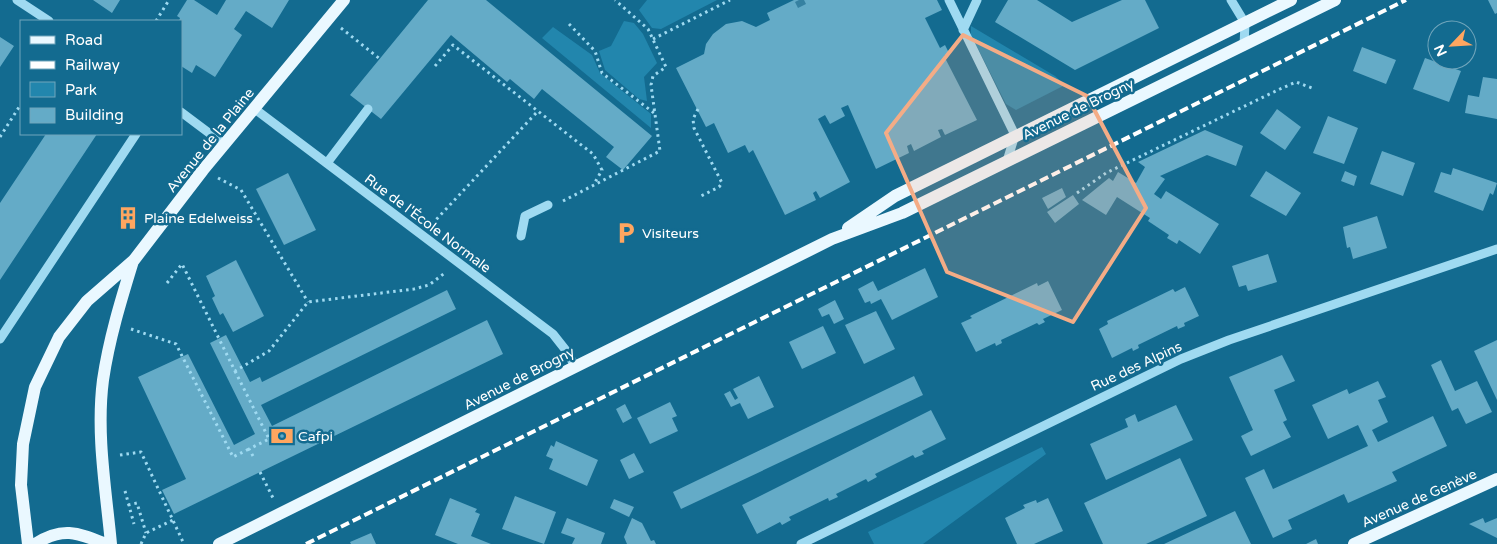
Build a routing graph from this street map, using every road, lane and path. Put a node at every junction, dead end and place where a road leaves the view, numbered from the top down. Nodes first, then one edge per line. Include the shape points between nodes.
1 (17, 0) edge
2 (169, 0) edge
3 (344, 0) edge
4 (615, 0) edge
5 (730, 0) edge
6 (949, 0) edge
7 (976, 0) edge
8 (1231, 0) edge
9 (1291, 0) edge
10 (1325, 0) edge
11 (1335, 0) edge
12 (1308, 12) junction
13 (329, 18) junction
14 (47, 20) edge
15 (157, 20) edge
16 (1245, 23) junction
17 (569, 24) dead end
18 (963, 30) junction
19 (653, 39) junction
20 (1244, 46) junction
21 (380, 59) dead end
22 (435, 66) dead end
23 (1312, 88) dead end
24 (20, 106) edge
25 (255, 108) junction
26 (368, 109) dead end
27 (698, 109) dead end
28 (538, 111) junction
29 (182, 113) edge
30 (654, 114) junction
31 (135, 135) edge
32 (1015, 135) junction
33 (0, 137) edge
34 (225, 145) junction
35 (1007, 161) junction
36 (327, 163) junction
37 (203, 170) junction
38 (592, 186) junction
39 (1077, 193) dead end
40 (701, 196) dead end
41 (548, 205) joint
42 (422, 235) junction
43 (521, 236) dead end
44 (832, 239) junction
45 (1497, 249) edge
46 (134, 260) junction
47 (458, 262) junction
48 (167, 283) dead end
49 (308, 302) junction
50 (114, 324) junction
51 (0, 339) edge
52 (575, 367) junction
53 (234, 371) junction
54 (249, 449) junction
55 (253, 456) dead end
56 (121, 464) dead end
57 (260, 472) dead end
58 (1497, 479) edge
59 (123, 482) dead end
60 (128, 505) junction
61 (281, 514) junction
62 (173, 520) junction
63 (134, 524) dead end
64 (146, 533) junction
65 (28, 544) edge
66 (35, 544) edge
67 (106, 544) edge
68 (111, 544) edge
69 (140, 544) edge
70 (184, 544) edge
71 (219, 544) edge
72 (801, 544) edge
73 (1354, 544) edge

1 - 14 street
2 - 15 path
3 - 13 main road, Avenue de la Plaine
4 - 19 path via 643,24
5 - 19 path
6 - 18 street
7 - 18 street
8 - 16 street
9 - 16 main road, Avenue de Brogny
10 - 12 main road
11 - 12 main road, Avenue de Brogny
12 - 20 main road, Avenue de Brogny
13 - 21 path
13 - 25 main road, Avenue de la Plaine
16 - 20 street
16 - 32 main road, Avenue de Brogny
17 - 30 path via 595,51 602,72
18 - 32 street
19 - 30 path via 666,68 651,80
20 - 35 main road, Avenue de Brogny
22 - 28 path via 453,45
23 - 39 path via 1296,82 1280,89 1106,173
24 - 33 path
25 - 34 main road, Avenue de la Plaine
25 - 36 street, Rue de l'École Normale
26 - 36 street
27 - 40 path via 693,119 694,128 722,183
28 - 38 path via 598,159 602,170
28 - 42 path
29 - 34 street
30 - 38 path via 660,151
31 - 51 street
32 - 35 street
32 - 44 main road, Avenue de Brogny via 895,196
34 - 37 main road, Avenue de la Plaine
35 - 44 main road, Avenue de Brogny via 902,213
36 - 42 street, Rue de l'École Normale
37 - 46 main road, Avenue de la Plaine
37 - 49 path via 241,190
38 - 41 path via 560,203
41 - 43 street via 525,216
42 - 47 street, Rue de l'École Normale
44 - 52 main road, Avenue de Brogny
45 - 72 street, Rue des Alpins via 1181,359
46 - 50 main road
46 - 65 main road, Avenue de la Plaine via 87,301 71,320 55,344 35,387 22,444 21,464
47 - 49 path via 438,279 414,289
47 - 52 street, Rue de l'École Normale via 553,334
48 - 53 path via 182,264
49 - 53 path via 268,351
50 - 54 path via 176,344 233,457
50 - 68 main road via 103,380 101,422
52 - 61 main road, Avenue de Brogny
53 - 54 path via 269,439
54 - 55 path
56 - 62 path via 120,455 141,452
57 - 61 path
58 - 73 main road, Avenue de Genève
59 - 60 path
60 - 63 path
60 - 64 path via 137,503
61 - 71 main road, Avenue de Brogny
62 - 64 path
62 - 70 path
64 - 69 path
66 - 67 main road via 49,536 67,532

